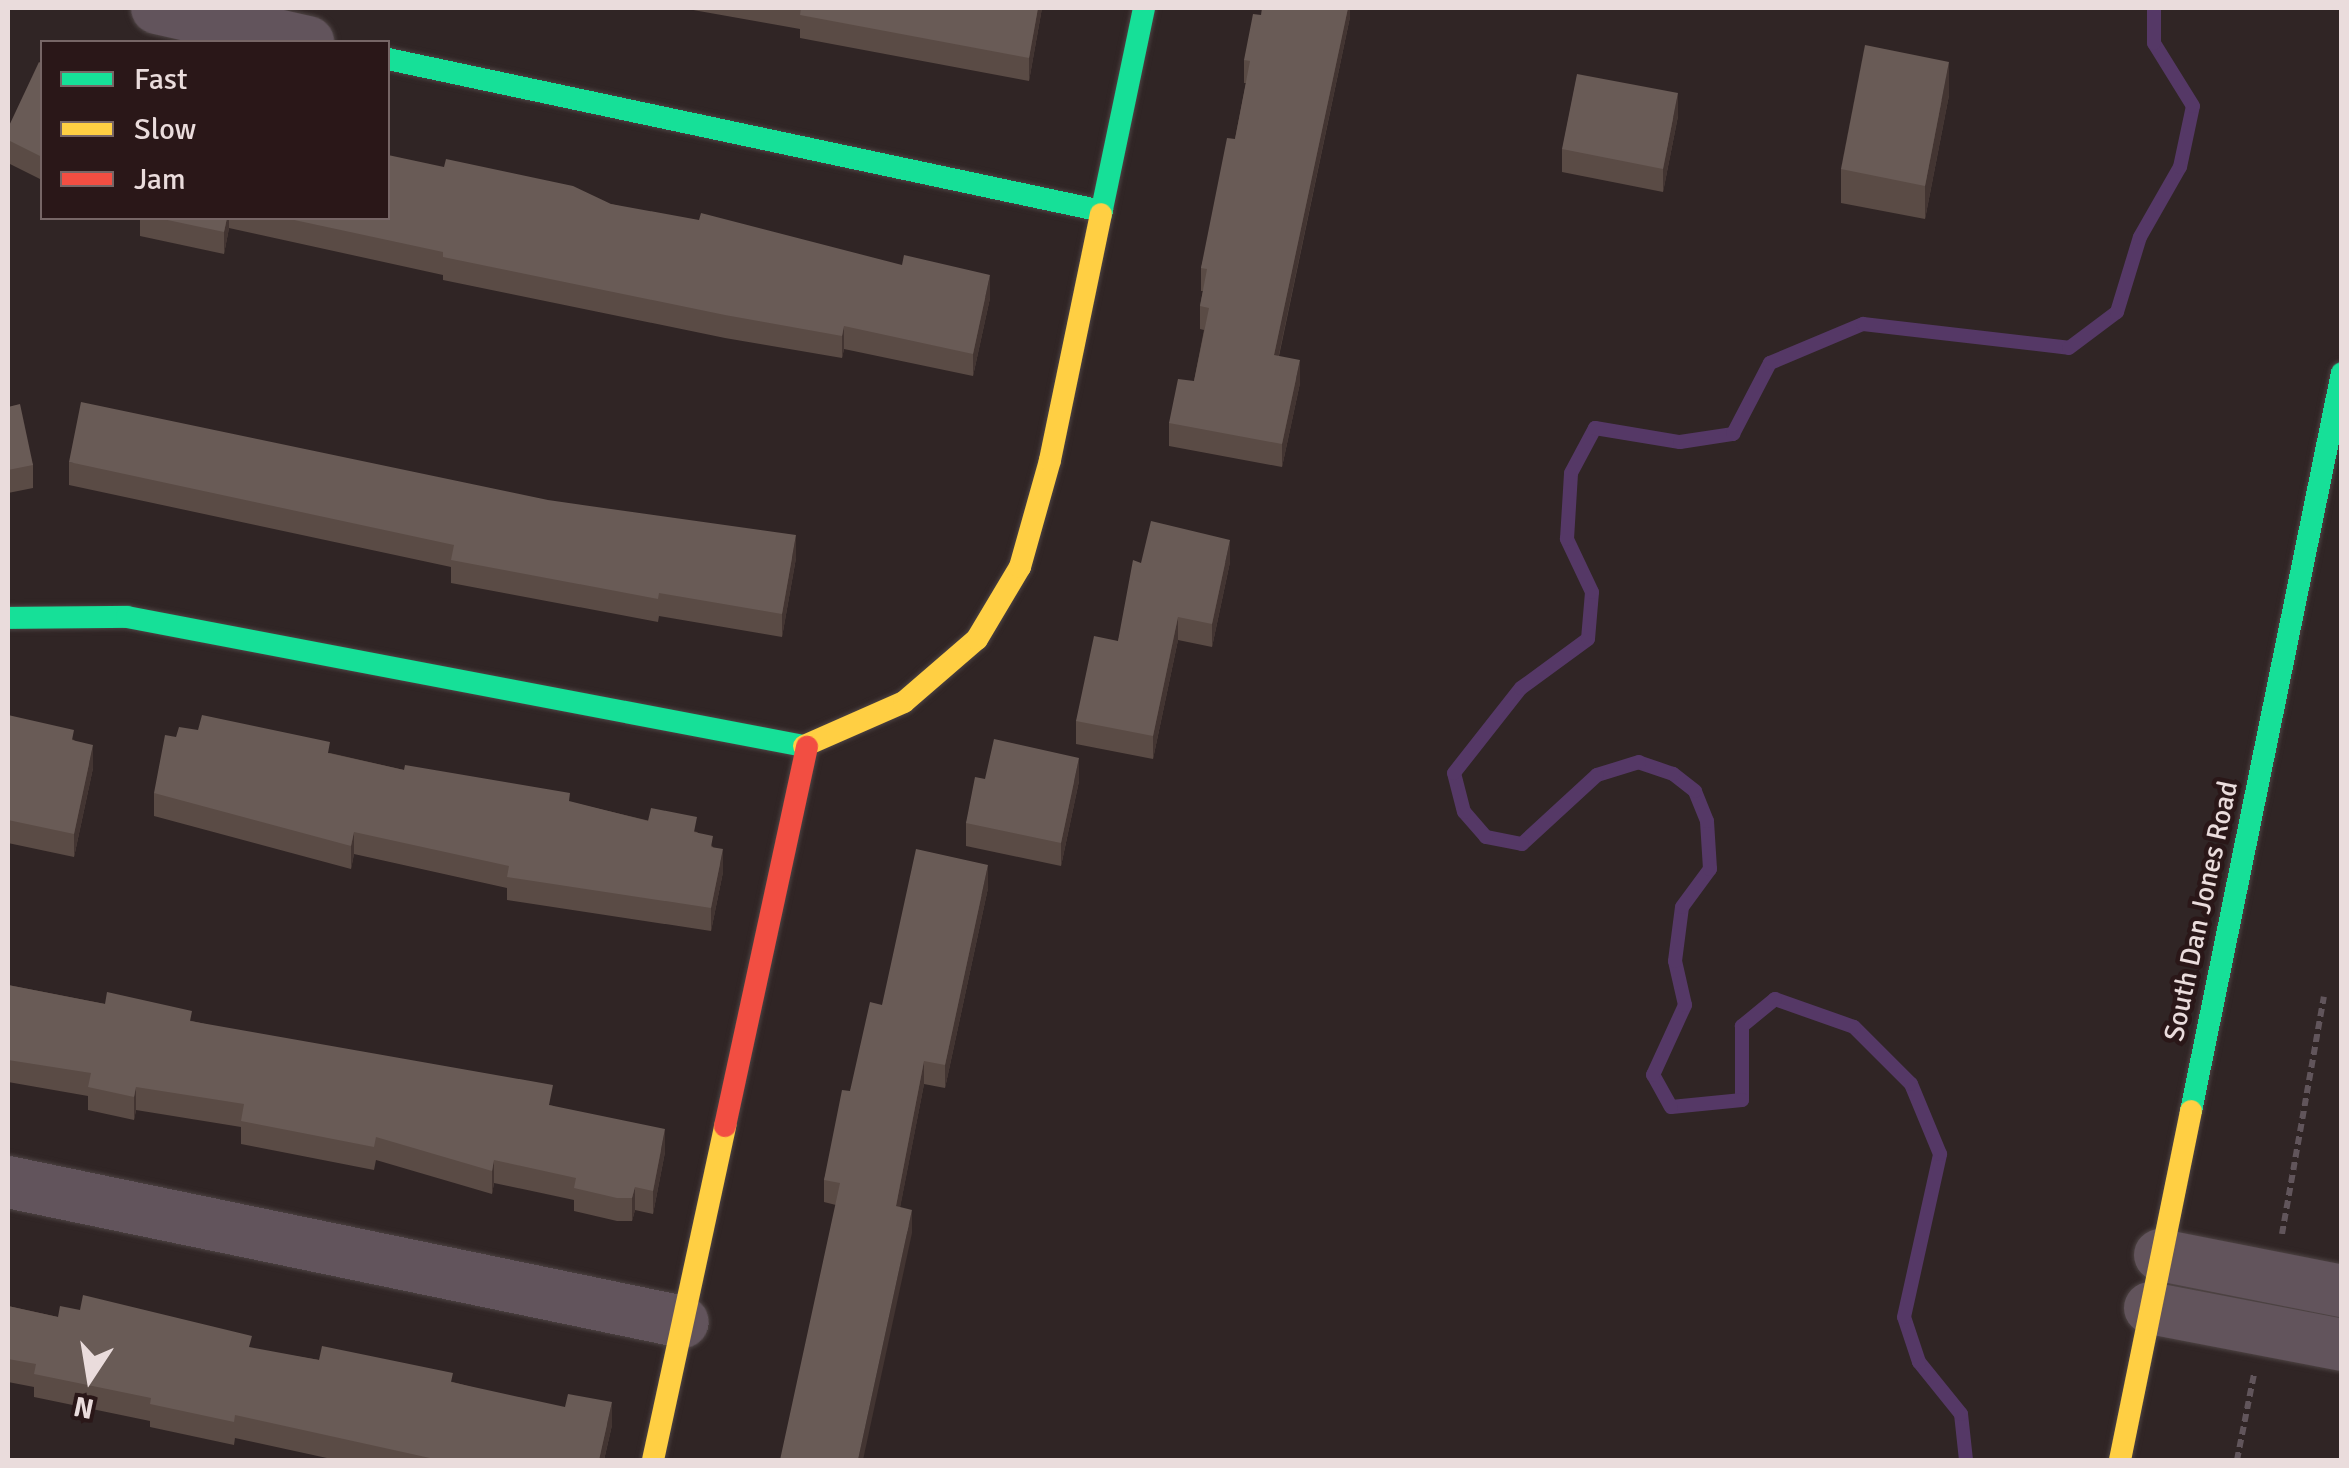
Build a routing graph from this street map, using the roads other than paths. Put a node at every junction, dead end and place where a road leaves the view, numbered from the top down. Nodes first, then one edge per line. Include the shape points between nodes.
1 (157, 8) edge
2 (1144, 8) edge
3 (299, 40) edge
4 (390, 60) edge
5 (1102, 211) junction
6 (2342, 373) edge
7 (8, 618) edge
8 (807, 747) junction
9 (8, 1182) edge
10 (2160, 1255) junction
11 (2342, 1291) edge
12 (2150, 1308) junction
13 (683, 1322) junction
14 (2342, 1345) edge
15 (653, 1460) edge
16 (2120, 1460) edge

1 - 3 street
2 - 5 street
4 - 5 street
5 - 8 street via 1050,460 1020,567 977,639 904,702
6 - 10 street, South Dan Jones Road
7 - 8 street via 127,617
8 - 13 street
9 - 13 street
10 - 11 street
10 - 12 street, South Dan Jones Road
12 - 14 street
12 - 16 street, South Dan Jones Road
13 - 15 street

